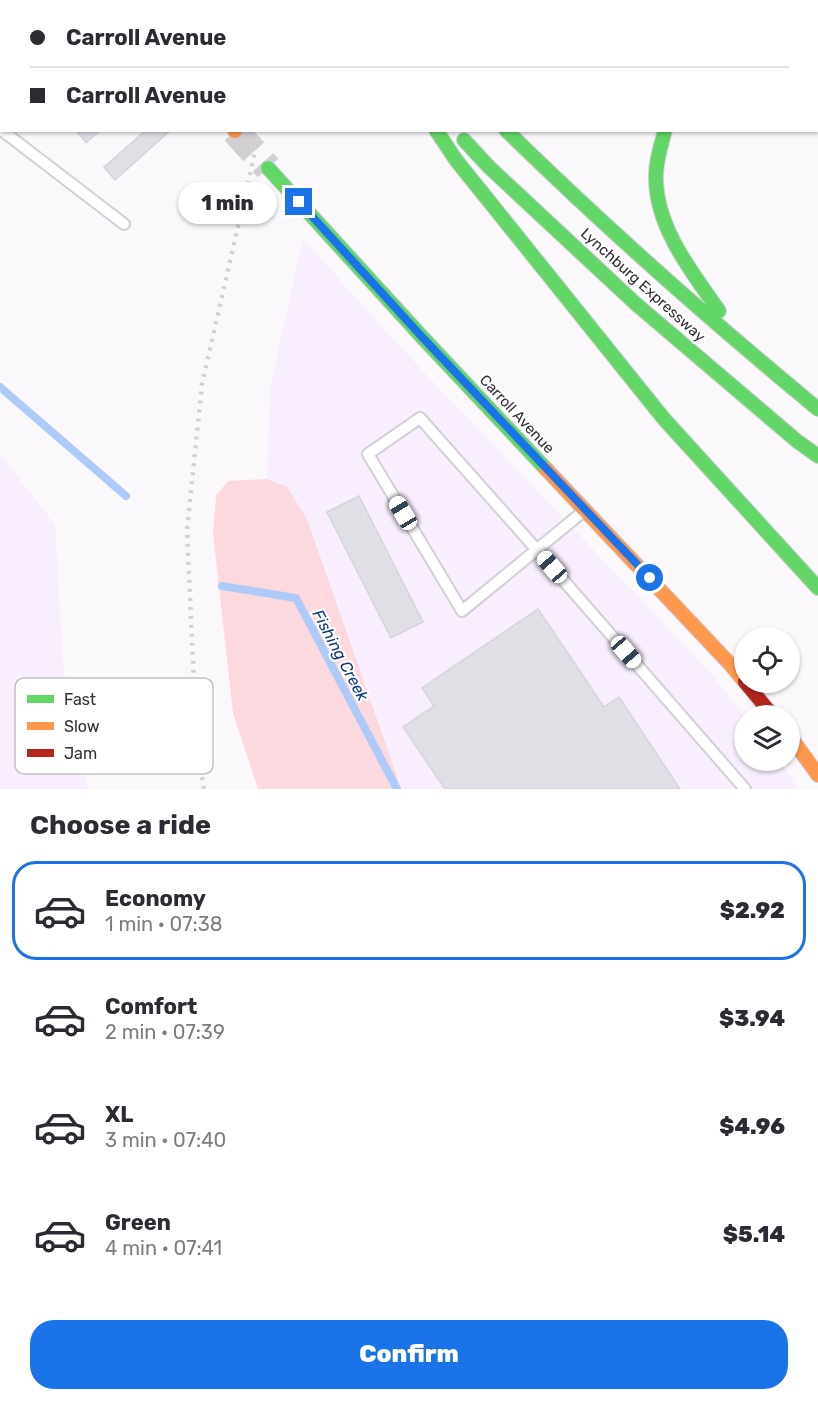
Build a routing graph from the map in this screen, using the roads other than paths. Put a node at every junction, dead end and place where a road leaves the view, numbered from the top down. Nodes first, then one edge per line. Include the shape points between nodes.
1 (4, 132) edge
2 (437, 132) edge
3 (456, 132) edge
4 (508, 132) edge
5 (664, 132) edge
6 (268, 168) tunnel mouth
7 (124, 224) dead end
8 (744, 350) junction
9 (818, 409) edge
10 (818, 456) edge
11 (586, 510) junction
12 (537, 550) junction
13 (818, 588) edge
14 (734, 669) edge
15 (754, 693) edge
16 (764, 705) edge
17 (800, 750) edge
18 (818, 775) edge
19 (745, 789) edge

1 - 7 lane
2 - 13 main road via 664,419
3 - 10 main road, Lynchburg Expressway via 636,303
4 - 8 main road, Lynchburg Expressway
5 - 8 main road via 657,158 656,186 662,213 676,246
6 - 11 main road, Carroll Avenue
8 - 9 main road, Lynchburg Expressway
11 - 12 lane
11 - 14 main road, Carroll Avenue
12 - 12 lane via 462,611 368,454 420,418
12 - 19 lane
15 - 16 main road, Carroll Avenue
17 - 18 main road

